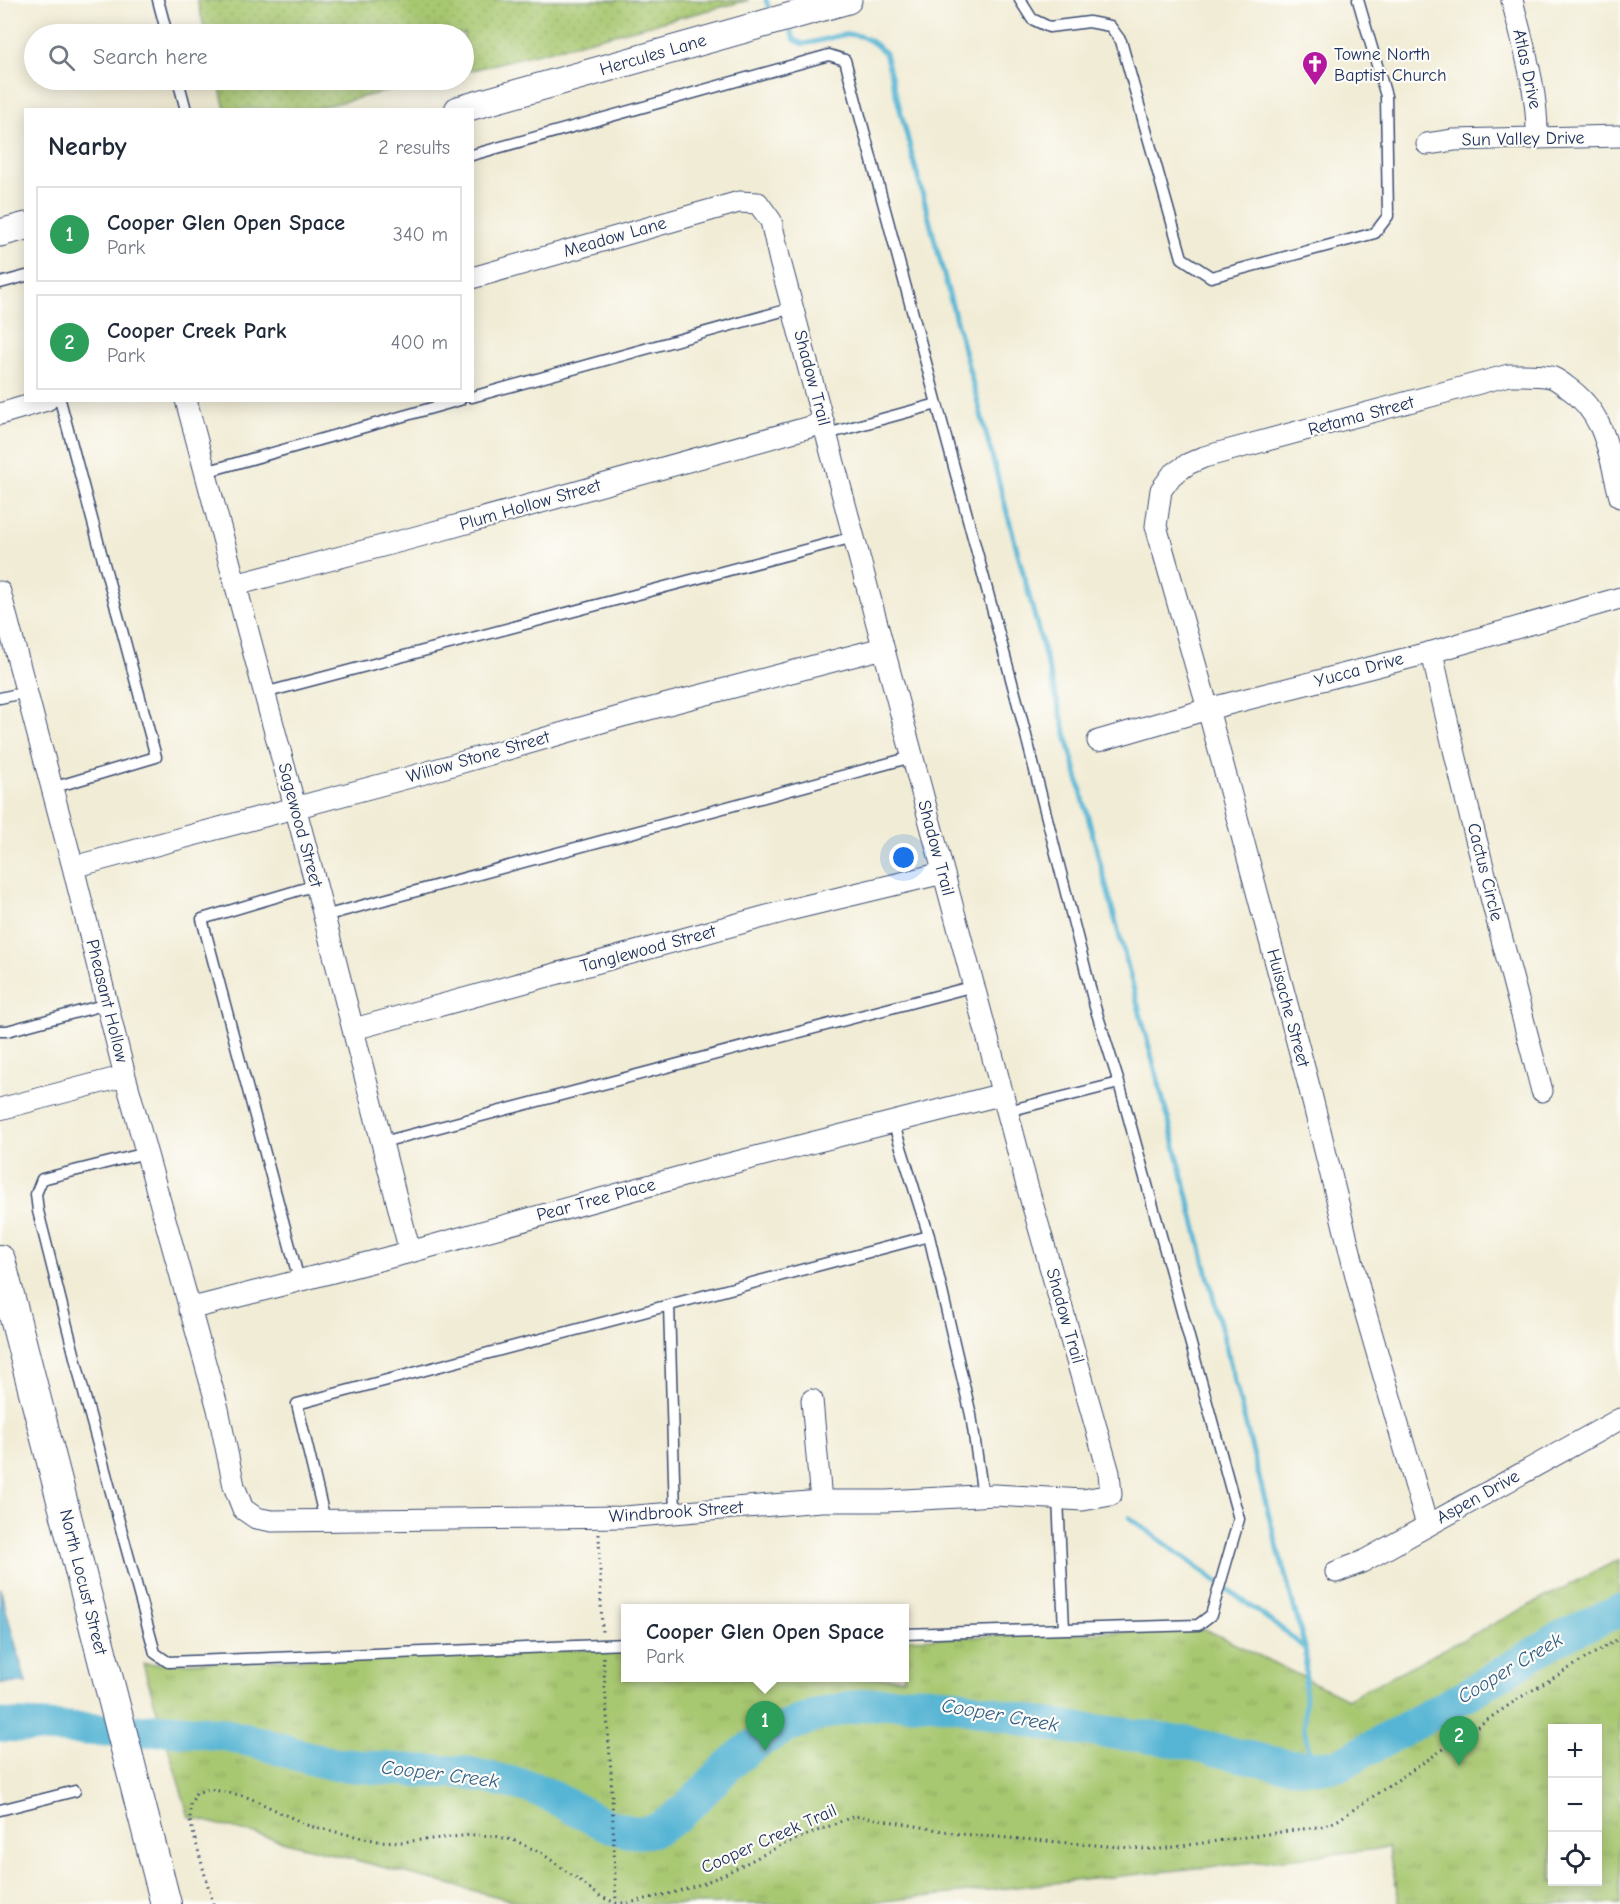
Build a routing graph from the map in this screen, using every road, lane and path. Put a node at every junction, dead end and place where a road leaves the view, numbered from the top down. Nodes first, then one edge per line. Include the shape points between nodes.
1 (158, 0) edge
2 (848, 0) edge
3 (1020, 0) edge
4 (1358, 0) edge
5 (1512, 0) edge
6 (164, 24) edge
7 (181, 90) edge
8 (185, 108) edge
9 (465, 108) edge
10 (1620, 136) edge
11 (1537, 138) junction
12 (1427, 144) dead end
13 (474, 154) edge
14 (758, 203) joint
15 (24, 227) edge
16 (0, 233) edge
17 (24, 277) edge
18 (474, 277) edge
19 (0, 283) edge
20 (793, 308) junction
21 (474, 396) edge
22 (40, 402) edge
23 (61, 402) edge
24 (187, 402) edge
25 (453, 402) edge
26 (937, 404) junction
27 (0, 414) edge
28 (825, 428) junction
29 (205, 472) junction
30 (1161, 490) joint
31 (1620, 497) edge
32 (854, 537) junction
33 (235, 585) junction
34 (0, 592) edge
35 (1620, 598) edge
36 (3, 618) edge
37 (883, 648) junction
38 (1432, 652) junction
39 (27, 692) junction
40 (264, 693) junction
41 (0, 698) edge
42 (1209, 709) junction
43 (1098, 741) dead end
44 (912, 757) junction
45 (52, 789) junction
46 (296, 807) junction
47 (73, 867) junction
48 (943, 873) junction
49 (316, 885) junction
50 (324, 916) junction
51 (974, 986) junction
52 (107, 1004) junction
53 (354, 1029) junction
54 (0, 1031) edge
55 (125, 1076) junction
56 (1119, 1083) junction
57 (1542, 1091) dead end
58 (1006, 1102) junction
59 (0, 1109) edge
60 (893, 1122) junction
61 (383, 1142) junction
62 (146, 1153) junction
63 (929, 1236) junction
64 (410, 1252) junction
65 (0, 1260) edge
66 (299, 1280) junction
67 (5, 1296) edge
68 (669, 1305) junction
69 (189, 1309) junction
70 (812, 1400) dead end
71 (1620, 1419) edge
72 (1111, 1495) joint
73 (983, 1496) junction
74 (1058, 1498) junction
75 (821, 1501) junction
76 (243, 1509) joint
77 (675, 1513) junction
78 (326, 1520) junction
79 (1427, 1525) junction
80 (1336, 1572) dead end
81 (1064, 1629) junction
82 (909, 1634) edge
83 (1620, 1638) edge
84 (621, 1644) edge
85 (611, 1772) dead end
86 (75, 1791) dead end
87 (0, 1810) edge
88 (162, 1903) edge
89 (616, 1903) edge
90 (213, 1904) edge

1 - 6 lane
2 - 9 street, Hercules Lane
3 - 4 lane via 1032,19 1049,27 1089,22 1110,26 1121,41 1182,258 1211,278 1375,233 1388,216 1386,96
5 - 11 street, Atlas Drive via 1538,115
7 - 8 lane
10 - 11 street, Sun Valley Drive
11 - 12 street, Sun Valley Drive
13 - 26 lane via 829,55 845,60
14 - 18 street, Meadow Lane via 739,202
14 - 20 street, Shadow Trail via 771,221
15 - 16 street
17 - 19 lane
20 - 21 lane
20 - 28 street, Shadow Trail
22 - 27 street
23 - 45 lane via 156,757
24 - 29 street, Sagewood Street
25 - 29 lane
26 - 28 lane
26 - 56 lane via 1095,1007
28 - 32 street, Shadow Trail
28 - 33 street, Plum Hollow Street
29 - 33 street, Sagewood Street
30 - 31 street, Retama Street via 1172,475 1204,457 1509,375 1532,375 1554,378 1587,402 1606,440
30 - 42 street, Huisache Street via 1156,526
32 - 37 street, Shadow Trail
32 - 40 lane
33 - 40 street, Sagewood Street
34 - 36 street, Pheasant Hollow
35 - 38 street, Yucca Drive
36 - 39 street, Pheasant Hollow
37 - 44 street, Shadow Trail
37 - 46 street, Willow Stone Street
38 - 42 street, Yucca Drive
38 - 57 street, Cactus Circle via 1475,838
39 - 41 lane
39 - 45 street, Pheasant Hollow
40 - 46 street, Sagewood Street
42 - 43 street, Yucca Drive
42 - 79 street, Huisache Street via 1363,1304
44 - 48 street, Shadow Trail
44 - 50 lane
45 - 47 street, Pheasant Hollow
46 - 47 street, Willow Stone Street
46 - 49 street, Sagewood Street
47 - 52 street, Pheasant Hollow
48 - 51 street, Shadow Trail
48 - 53 street, Tanglewood Street via 789,910
49 - 50 street, Sagewood Street
49 - 66 lane via 202,919
50 - 53 street, Sagewood Street
51 - 58 street, Shadow Trail
51 - 61 lane
52 - 54 lane
52 - 55 street, Pheasant Hollow
53 - 61 street, Sagewood Street
55 - 59 street
55 - 62 street, Pheasant Hollow
56 - 58 lane
56 - 81 lane via 1239,1519 1211,1615 1198,1625
58 - 60 street, Pear Tree Place
58 - 72 street, Shadow Trail via 1110,1473
60 - 63 lane
60 - 64 street, Pear Tree Place
61 - 64 street, Sagewood Street
62 - 69 street, Pheasant Hollow
62 - 84 lane via 42,1179 36,1194 85,1397 155,1653 168,1662
63 - 68 lane
63 - 73 lane via 970,1415
64 - 66 street, Pear Tree Place
65 - 67 main road, North Locust Street
66 - 69 street, Pear Tree Place
67 - 88 main road, North Locust Street
68 - 77 lane
68 - 78 lane via 297,1404
69 - 76 street, Pheasant Hollow
70 - 75 street
71 - 79 street, Aspen Drive
72 - 74 street, Windbrook Street via 1083,1500
73 - 74 street, Windbrook Street
73 - 75 street, Windbrook Street
74 - 81 lane
75 - 77 street, Windbrook Street
76 - 78 street, Windbrook Street via 256,1518 272,1521
77 - 78 street, Windbrook Street
79 - 80 street, Aspen Drive via 1362,1562
81 - 82 lane
83 - 89 path, Cooper Creek Trail via 1521,1697 1324,1826 1144,1849 960,1834 861,1816 782,1845 704,1882 638,1902
85 - 89 path
86 - 87 lane
89 - 90 path via 595,1893 543,1854 516,1841 472,1835 401,1842 378,1840 309,1826 250,1798 209,1789 196,1793 189,1810

